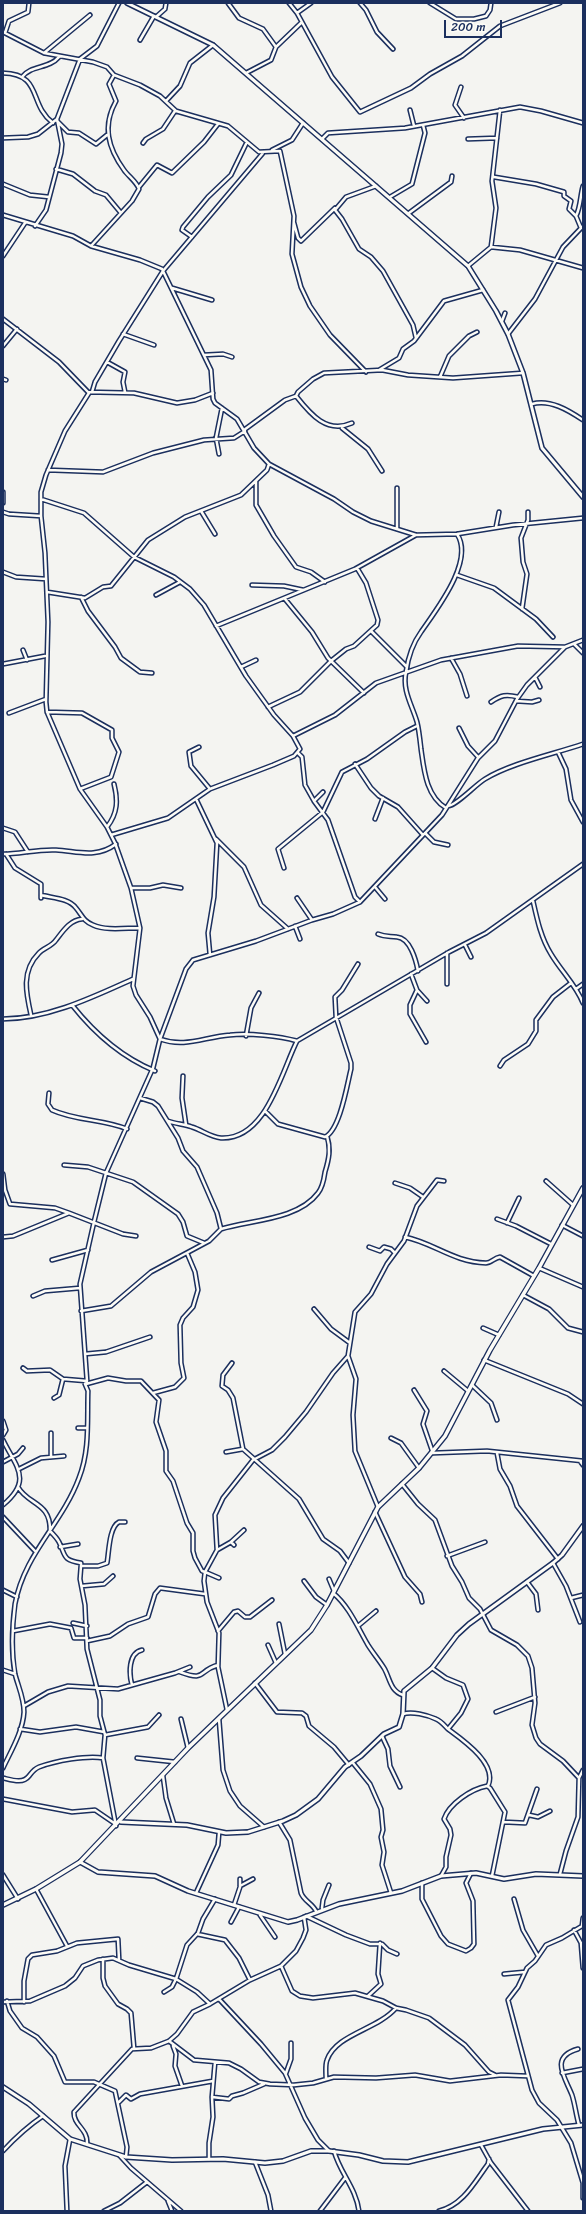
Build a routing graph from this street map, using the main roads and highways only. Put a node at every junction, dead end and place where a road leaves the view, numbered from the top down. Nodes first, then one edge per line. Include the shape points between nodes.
1 (583, 1188) edge
2 (4, 1904) edge

1 - 2 main road via 484,1360 448,1430 433,1453 375,1511 334,1592 311,1630 188,1748 121,1822 115,1825 80,1862 18,1899

